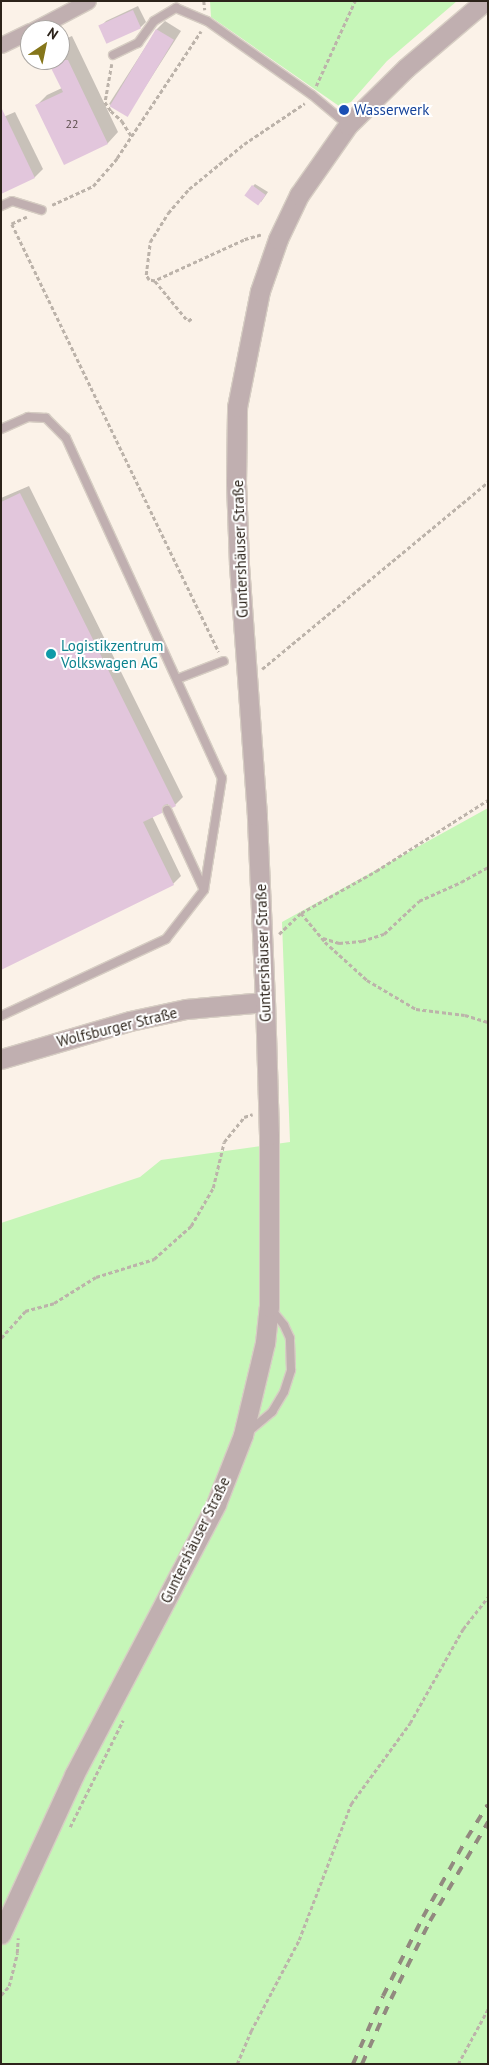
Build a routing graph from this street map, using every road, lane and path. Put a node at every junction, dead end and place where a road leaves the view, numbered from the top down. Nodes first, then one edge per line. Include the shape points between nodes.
1 (88, 1) edge
2 (355, 1) edge
3 (485, 1) edge
4 (52, 20) edge
5 (207, 21) junction
6 (20, 36) edge
7 (1, 45) edge
8 (113, 55) joint
9 (312, 94) junction
10 (348, 125) junction
11 (132, 137) junction
12 (1, 206) edge
13 (42, 210) junction
14 (278, 239) junction
15 (155, 281) junction
16 (192, 318) dead end
17 (1, 430) edge
18 (488, 482) edge
19 (224, 661) joint
20 (246, 671) junction
21 (177, 679) junction
22 (488, 800) edge
23 (167, 810) dead end
24 (488, 867) edge
25 (204, 890) junction
26 (301, 913) junction
27 (277, 937) dead end
28 (321, 937) junction
29 (265, 1002) junction
30 (1, 1016) edge
31 (488, 1022) edge
32 (1, 1059) edge
33 (268, 1108) junction
34 (269, 1307) junction
35 (1, 1338) edge
36 (243, 1435) junction
37 (488, 1597) edge
38 (125, 1716) dead end
39 (69, 1829) dead end
40 (10, 1932) edge
41 (1, 1995) edge
42 (488, 2009) edge
43 (237, 2064) edge
44 (458, 2064) edge

1 - 4 street
2 - 9 path
3 - 10 street, Guntershäuser Straße via 406,68
5 - 8 lane via 176,8 154,21 138,44
5 - 9 lane
5 - 11 path
6 - 7 street
8 - 11 path via 105,102
9 - 10 lane
9 - 15 path via 310,99 244,144 189,189 168,213 150,242 146,275
10 - 14 street, Guntershäuser Straße via 299,195
11 - 13 path via 93,186
12 - 13 lane via 12,200
13 - 19 path via 12,224
14 - 15 path via 267,234 244,240
14 - 20 street, Guntershäuser Straße via 260,291 237,406 237,492
15 - 16 path via 188,321
17 - 21 lane via 28,417 46,418 66,438
18 - 20 path via 264,668
19 - 21 lane
20 - 29 street, Guntershäuser Straße via 257,816
21 - 25 lane via 222,778
22 - 26 path via 376,871
23 - 25 lane
24 - 28 path via 420,901 384,934 362,941 339,943
25 - 30 lane via 166,939
26 - 27 path
26 - 28 path
28 - 31 path via 367,980 416,1009
29 - 32 street, Wolfsburger Straße via 186,1009 130,1021
29 - 33 street, Guntershäuser Straße
33 - 34 street, Guntershäuser Straße
33 - 35 path via 244,1117 224,1142 213,1188 191,1226 154,1259 96,1277 54,1302 25,1311
34 - 36 street, Guntershäuser Straße via 265,1343
34 - 36 lane via 290,1338 291,1370 284,1392 272,1412
36 - 40 street, Guntershäuser Straße via 216,1504 74,1775
37 - 43 path via 463,1629 410,1723 351,1804 299,1940
38 - 39 path
40 - 41 path via 17,1953 8,1986
42 - 44 path

